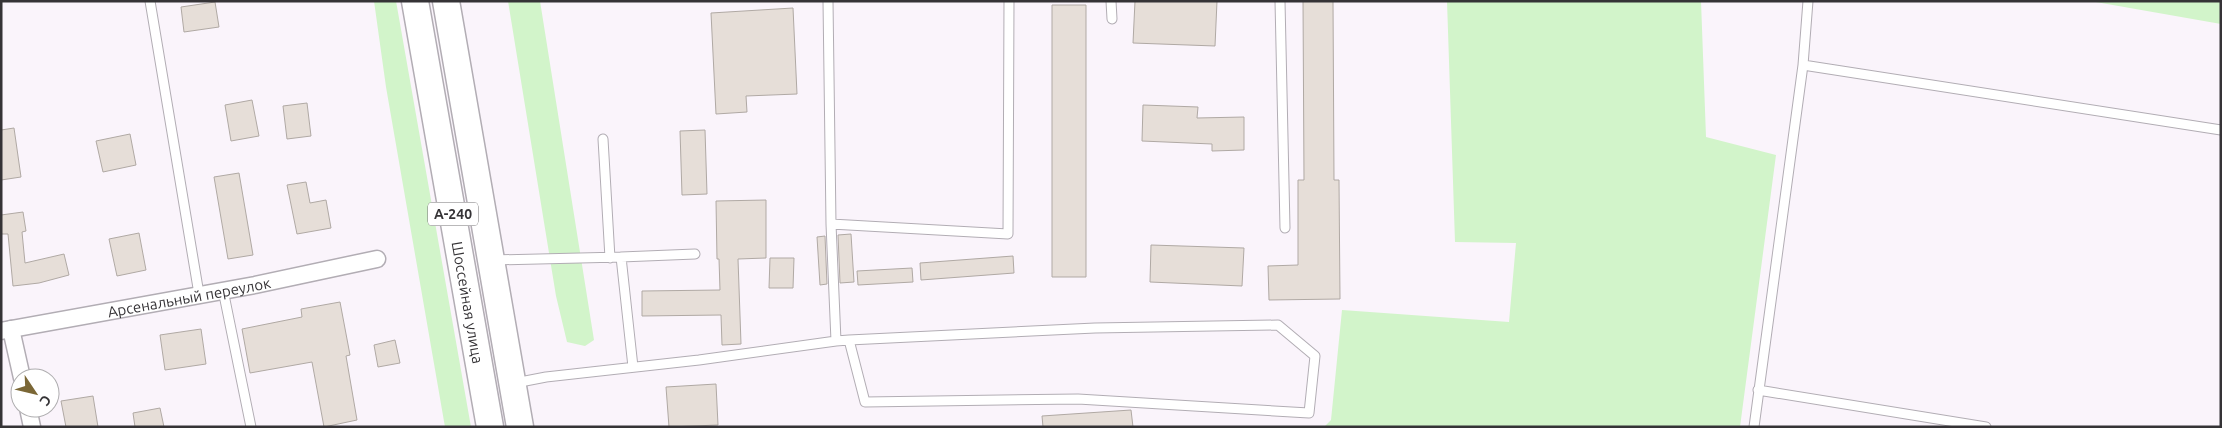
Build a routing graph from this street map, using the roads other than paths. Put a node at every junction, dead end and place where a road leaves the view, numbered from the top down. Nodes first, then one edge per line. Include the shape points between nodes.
1 (150, 1) edge
2 (415, 1) edge
3 (446, 1) edge
4 (828, 1) edge
5 (1009, 1) edge
6 (1111, 1) edge
7 (1280, 1) edge
8 (1808, 1) edge
9 (1112, 19) dead end
10 (1803, 65) junction
11 (2221, 130) edge
12 (602, 138) dead end
13 (831, 224) junction
14 (1285, 228) dead end
15 (695, 254) dead end
16 (621, 257) junction
17 (610, 258) junction
18 (377, 259) dead end
19 (491, 260) junction
20 (223, 290) junction
21 (199, 294) junction
22 (6, 330) edge
23 (849, 340) junction
24 (836, 341) junction
25 (633, 367) junction
26 (19, 368) edge
27 (512, 383) junction
28 (1758, 390) junction
29 (250, 427) edge
30 (490, 427) edge
31 (520, 427) edge
32 (1754, 427) edge
33 (1986, 427) edge

1 - 21 lane
2 - 30 main road, Шоссейная улица / А-240
3 - 19 main road, Шоссейная улица / А-240
4 - 13 lane
5 - 13 lane via 1008,234
6 - 9 lane
7 - 14 lane
8 - 10 lane
10 - 11 lane
10 - 28 lane
12 - 17 lane
13 - 24 lane
15 - 16 lane
16 - 17 lane
16 - 25 lane
17 - 19 lane
18 - 20 street, Арсенальный переулок
19 - 27 main road, Шоссейная улица / А-240
20 - 21 street, Арсенальный переулок
20 - 29 lane
21 - 22 street, Арсенальный переулок
22 - 26 street
23 - 23 lane via 1095,328 1278,325 1315,356 1309,413 1078,399 865,402
23 - 24 lane
24 - 25 lane
25 - 27 lane
27 - 31 main road, Шоссейная улица / А-240
28 - 32 lane
28 - 33 lane

